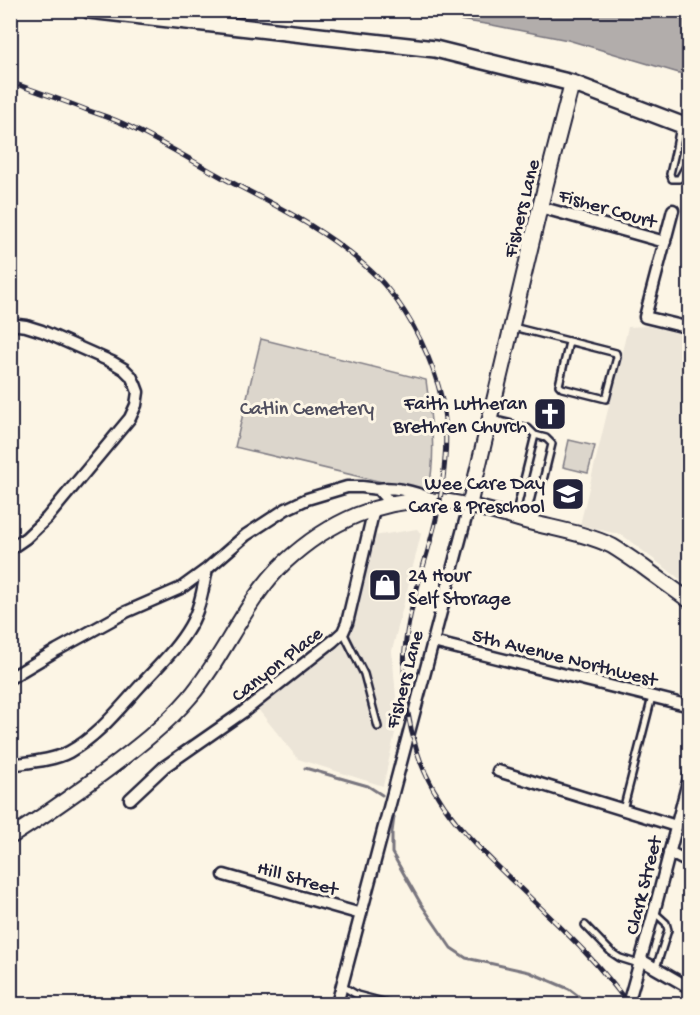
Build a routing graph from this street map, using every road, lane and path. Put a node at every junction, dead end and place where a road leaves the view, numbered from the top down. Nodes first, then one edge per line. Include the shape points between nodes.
1 (89, 10) edge
2 (572, 83) junction
3 (685, 126) edge
4 (690, 159) edge
5 (540, 207) junction
6 (673, 210) dead end
7 (665, 242) junction
8 (10, 324) edge
9 (512, 327) junction
10 (690, 328) edge
11 (569, 342) junction
12 (490, 418) junction
13 (535, 435) junction
14 (378, 489) junction
15 (440, 501) junction
16 (391, 504) junction
17 (469, 506) junction
18 (374, 509) junction
19 (514, 518) junction
20 (532, 523) junction
21 (10, 549) edge
22 (207, 569) junction
23 (690, 601) edge
24 (343, 632) junction
25 (433, 642) junction
26 (10, 678) edge
27 (652, 697) junction
28 (690, 706) edge
29 (378, 727) dead end
30 (10, 765) edge
31 (498, 771) dead end
32 (690, 774) edge
33 (130, 799) dead end
34 (623, 810) junction
35 (676, 826) junction
36 (10, 837) edge
37 (669, 852) junction
38 (690, 863) edge
39 (224, 875) dead end
40 (654, 912) junction
41 (361, 914) junction
42 (585, 925) dead end
43 (641, 962) junction
44 (656, 968) junction
45 (342, 986) junction
46 (690, 988) edge
47 (337, 1005) edge
48 (391, 1005) edge
49 (628, 1005) edge

1 - 2 main road via 435,49
2 - 3 main road
2 - 5 street, Fishers Lane
3 - 4 lane via 676,148 672,179 679,179
5 - 7 street, Fisher Court
5 - 9 street, Fishers Lane
6 - 7 street
7 - 10 street via 645,317
8 - 21 street via 42,331 112,362 131,376 138,392 130,418 48,518
9 - 11 lane
9 - 12 street, Fishers Lane
11 - 11 lane via 616,353 606,399 559,385
12 - 13 lane via 528,428
12 - 17 street, Fishers Lane
13 - 19 lane
13 - 20 lane via 552,444
14 - 15 street via 416,493
14 - 16 street
14 - 22 street via 347,488 307,499 252,530
15 - 16 street
15 - 17 street
16 - 18 street
17 - 19 street
17 - 25 street, Fishers Lane
18 - 24 street, Canyon Place
18 - 36 street via 323,532 284,563 254,598 207,676 166,722 88,784
19 - 20 street
20 - 23 street via 614,547
22 - 26 street via 181,588 126,612
22 - 30 street via 190,626 168,657 112,719 67,753
24 - 29 lane via 364,674
24 - 33 street, Canyon Place via 243,712 165,767
25 - 27 street, 5th Avenue Northwest
25 - 41 street, Fishers Lane
27 - 28 street, 5th Avenue Northwest
27 - 34 lane
31 - 34 street
32 - 35 street, Clark Street
34 - 35 street
35 - 37 street, Clark Street
37 - 38 street
37 - 40 street, Clark Street
39 - 41 street, Hill Street
40 - 43 street, Clark Street
40 - 44 lane via 668,930
41 - 45 street, Fishers Lane
42 - 43 lane via 610,952
43 - 44 street
43 - 49 street, Clark Street
44 - 46 street
45 - 47 street, Fishers Lane
45 - 48 lane

